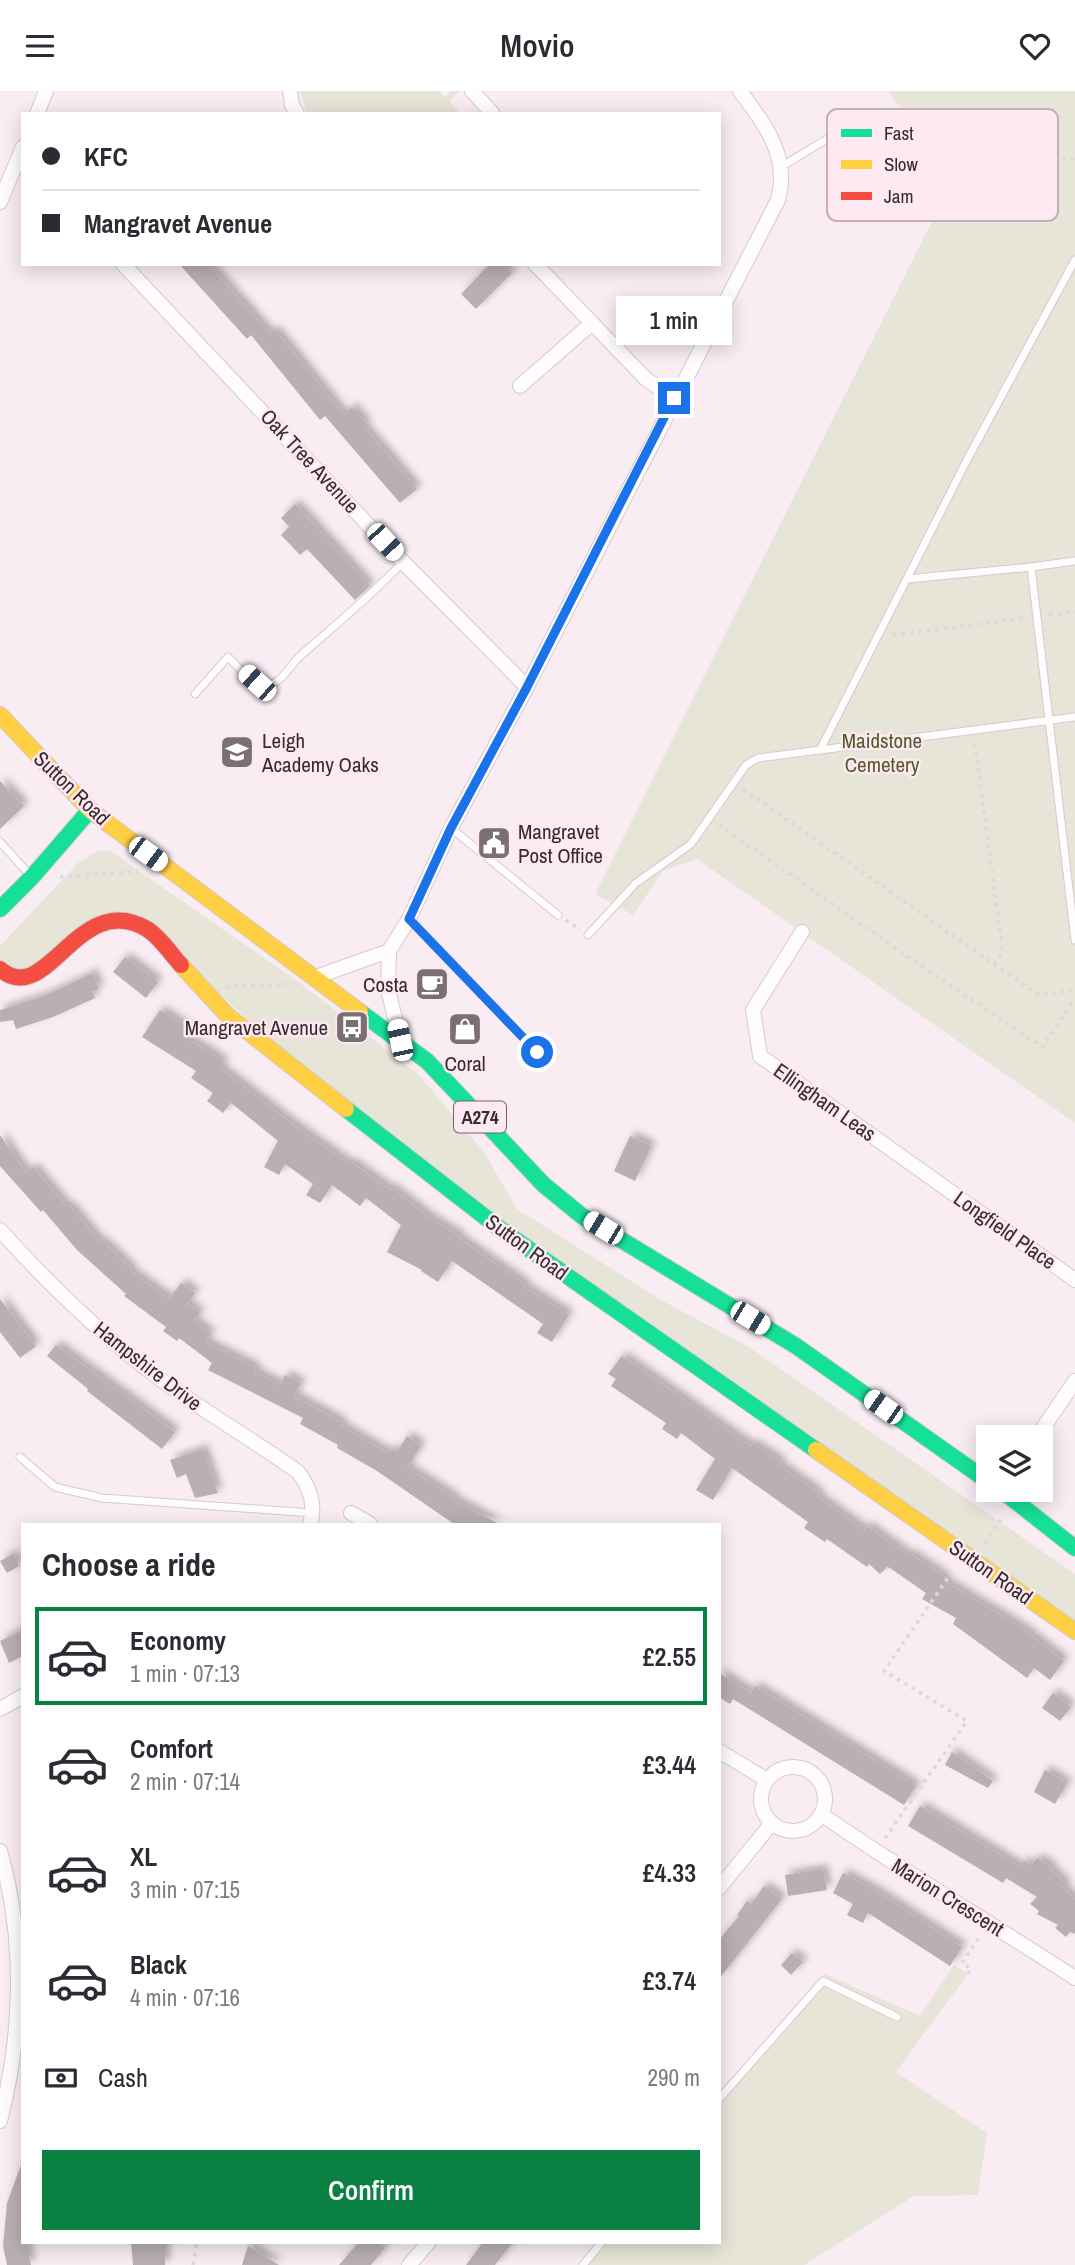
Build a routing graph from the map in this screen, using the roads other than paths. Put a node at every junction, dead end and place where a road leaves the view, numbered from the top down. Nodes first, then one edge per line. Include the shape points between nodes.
1 (46, 91) edge
2 (290, 91) edge
3 (472, 91) edge
4 (740, 91) edge
5 (38, 112) edge
6 (296, 112) edge
7 (491, 112) edge
8 (827, 142) edge
9 (21, 154) edge
10 (782, 166) junction
11 (0, 202) edge
12 (1075, 260) edge
13 (124, 266) edge
14 (537, 266) edge
15 (592, 324) junction
16 (520, 386) dead end
17 (674, 398) junction
18 (1075, 561) edge
19 (403, 562) junction
20 (1031, 567) junction
21 (906, 579) junction
22 (527, 687) junction
23 (195, 694) dead end
24 (0, 715) edge
25 (1075, 717) edge
26 (1048, 721) junction
27 (820, 750) junction
28 (90, 810) junction
29 (451, 828) junction
30 (0, 842) edge
31 (32, 877) junction
32 (0, 909) edge
33 (558, 915) road end
34 (409, 919) junction
35 (802, 932) dead end
36 (588, 935) road end
37 (1075, 940) edge
38 (389, 951) junction
39 (0, 969) edge
40 (313, 978) junction
41 (400, 1040) junction
42 (537, 1052) dead end
43 (934, 1180) joint
44 (0, 1230) edge
45 (1075, 1280) edge
46 (1075, 1381) edge
47 (1045, 1425) edge
48 (20, 1457) dead end
49 (976, 1473) edge
50 (1016, 1502) edge
51 (351, 1513) dead end
52 (311, 1518) edge
53 (368, 1523) edge
54 (1075, 1548) edge
55 (1075, 1630) edge
56 (21, 1697) edge
57 (0, 1709) edge
58 (721, 1752) edge
59 (766, 1780) junction
60 (821, 1814) junction
61 (772, 1823) junction
62 (0, 1851) edge
63 (721, 1886) edge
64 (20, 1951) edge
65 (1075, 1978) edge
66 (897, 2017) dead end
67 (721, 2097) edge
68 (0, 2121) edge
69 (427, 2244) edge
70 (600, 2244) edge
71 (410, 2265) edge
72 (583, 2265) edge

1 - 5 street
2 - 6 street
3 - 7 street
4 - 10 street via 775,146
8 - 10 lane
9 - 11 street
10 - 17 street via 778,200
12 - 21 lane
13 - 19 street, Oak Tree Avenue
14 - 15 street
15 - 16 street
15 - 17 street via 646,379
17 - 22 street
18 - 20 lane
19 - 22 street, Oak Tree Avenue
19 - 23 lane via 278,681 257,683 228,657
20 - 21 lane
20 - 26 lane
21 - 27 lane
22 - 29 street
24 - 28 street, Sutton Road / A274
25 - 26 lane
26 - 27 lane
26 - 37 lane
27 - 36 lane via 758,758 746,765 691,844 636,883
28 - 31 street
28 - 40 street, Sutton Road / A274
29 - 33 lane
29 - 34 street
30 - 31 lane
31 - 32 street
34 - 38 street
34 - 42 lane
35 - 43 street, Ellingham Leas via 753,1010 760,1056
38 - 40 street
38 - 41 street via 388,989
39 - 55 street, Sutton Road via 22,979 33,976 93,925 109,920 125,919 149,930 228,1016 503,1231
40 - 41 street, Sutton Road / A274
41 - 49 street, Sutton Road / A274 via 427,1061 544,1185 582,1216 796,1346
43 - 45 street, Longfield Place
44 - 52 street, Hampshire Drive via 147,1369 298,1472 308,1486
46 - 47 street
48 - 52 lane via 55,1487 102,1498
50 - 54 street
51 - 53 street
56 - 57 street
58 - 59 street
59 - 60 street via 788,1767 812,1773 824,1790
59 - 61 street via 761,1800
60 - 61 street via 799,1830
60 - 65 street, Marion Crescent
61 - 63 street
62 - 64 street
64 - 68 street via 15,2033
66 - 67 lane via 823,1981
69 - 71 street
70 - 72 lane

